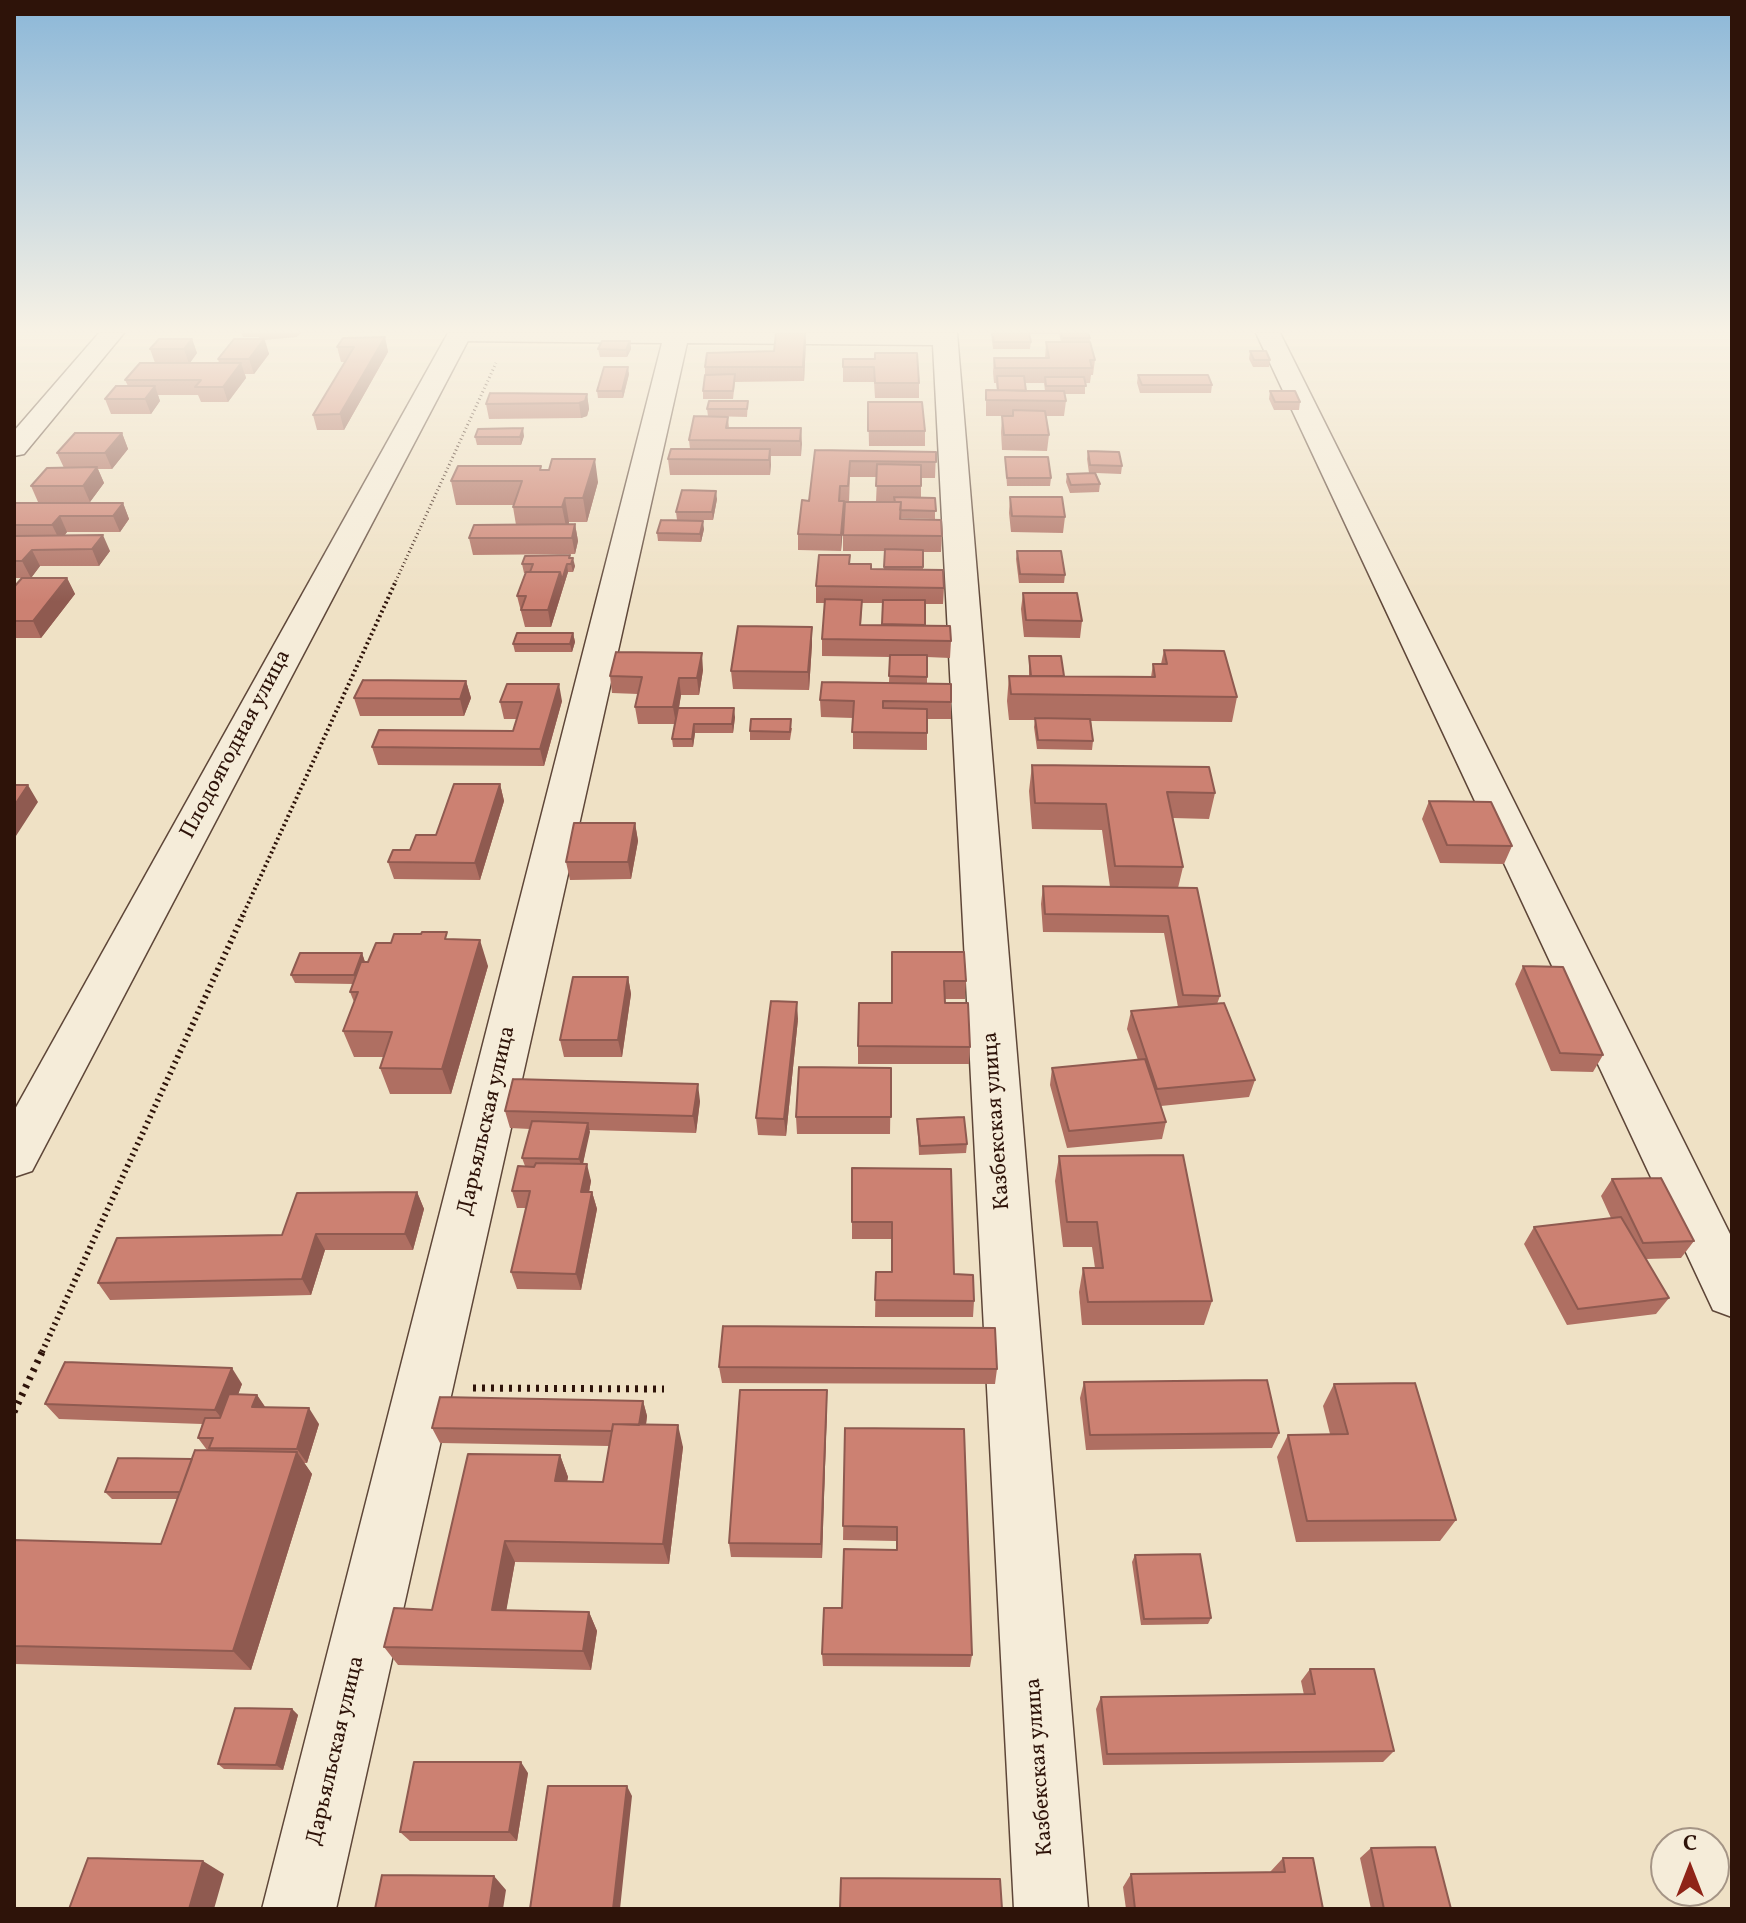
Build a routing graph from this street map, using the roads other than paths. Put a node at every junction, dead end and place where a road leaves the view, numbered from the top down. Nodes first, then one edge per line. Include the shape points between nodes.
1 (36, 423) edge
2 (411, 423) edge
3 (656, 423) edge
4 (951, 423) edge
5 (1311, 423) edge
6 (14, 448) edge
7 (14, 1157) edge
8 (1732, 1293) edge
9 (299, 1909) edge
10 (1051, 1909) edge

1 - 6 street
2 - 7 street, Плодоягодная улица
3 - 9 street, Дарьяльская улица
4 - 10 street, Казбекская улица
5 - 8 street

